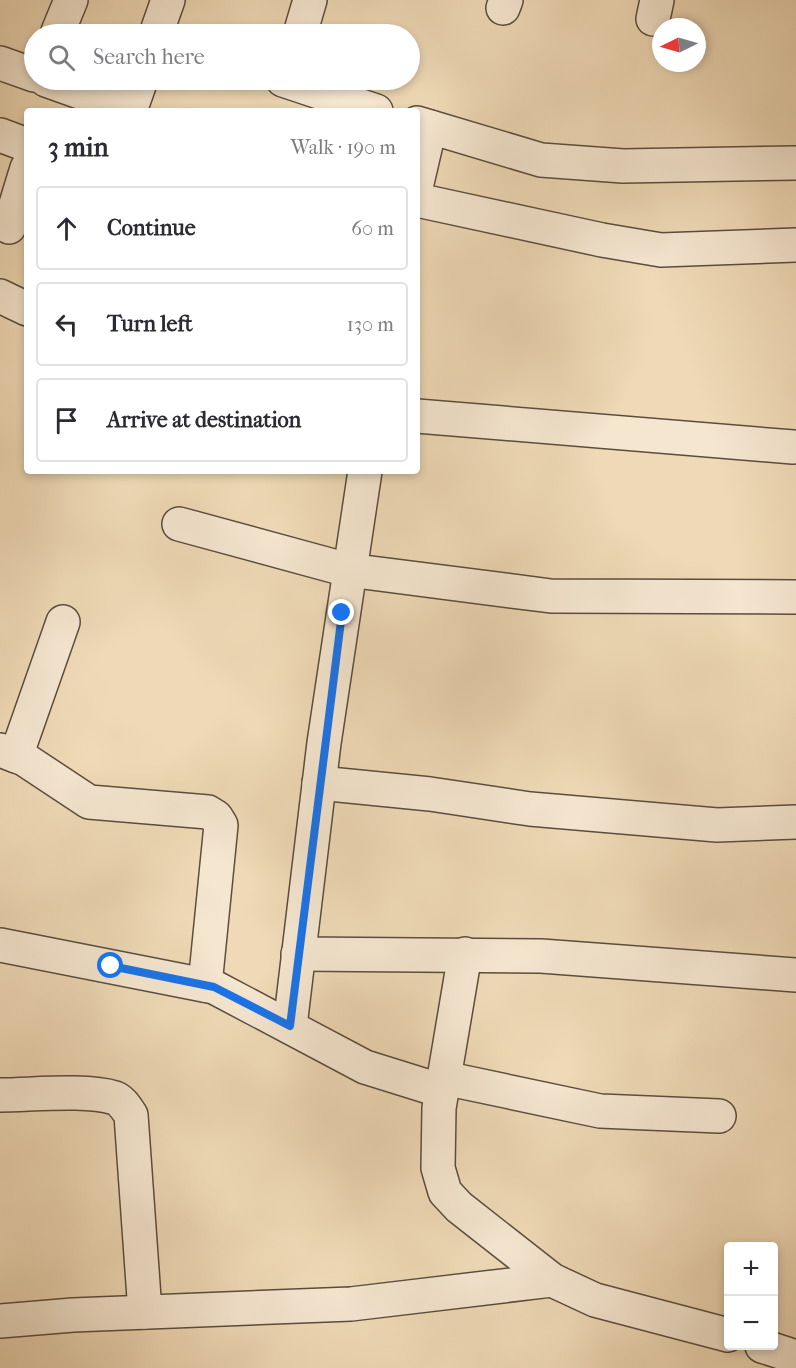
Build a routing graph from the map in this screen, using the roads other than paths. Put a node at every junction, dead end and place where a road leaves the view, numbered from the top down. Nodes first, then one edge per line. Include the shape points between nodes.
1 (71, 0) edge
2 (168, 0) edge
3 (310, 0) edge
4 (61, 24) edge
5 (161, 24) edge
6 (303, 24) edge
7 (0, 63) edge
8 (24, 71) edge
9 (74, 90) edge
10 (137, 90) edge
11 (297, 90) edge
12 (124, 108) edge
13 (131, 108) edge
14 (359, 108) edge
15 (423, 125) edge
16 (0, 135) edge
17 (24, 144) edge
18 (420, 154) edge
19 (796, 163) edge
20 (24, 180) edge
21 (420, 201) edge
22 (12, 228) edge
23 (796, 245) edge
24 (0, 296) edge
25 (24, 308) edge
26 (420, 416) edge
27 (793, 447) dead end
28 (364, 474) edge
29 (179, 524) dead end
30 (348, 570) junction
31 (796, 597) edge
32 (63, 622) dead end
33 (8, 753) edge
34 (319, 783) junction
35 (796, 822) edge
36 (0, 945) edge
37 (298, 954) junction
38 (465, 954) junction
39 (796, 975) edge
40 (205, 985) junction
41 (290, 1026) junction
42 (443, 1084) junction
43 (0, 1095) edge
44 (719, 1116) dead end
45 (552, 1280) junction
46 (145, 1312) junction
47 (0, 1321) edge
48 (724, 1334) edge
49 (774, 1350) edge
50 (796, 1357) edge

1 - 4 street
2 - 5 street
3 - 6 street
7 - 8 street
9 - 12 street
10 - 13 street
11 - 14 street
15 - 18 street
15 - 19 street via 540,160 623,166
16 - 17 street
20 - 22 street
21 - 23 street via 661,250
24 - 25 street
26 - 27 street
28 - 30 street
29 - 30 street
30 - 31 street via 551,596
30 - 34 street
32 - 33 street
33 - 40 street via 89,802 208,812 216,817 221,825
34 - 35 street via 530,809 717,825
34 - 37 street
36 - 40 street
37 - 38 street
37 - 41 street
38 - 39 street
38 - 42 street
40 - 41 street
41 - 42 street via 365,1067
42 - 44 street via 600,1111
42 - 45 street via 438,1168 445,1192
43 - 46 street via 86,1095 116,1098 124,1104 131,1115
45 - 46 street via 351,1304
45 - 48 street via 595,1300
46 - 47 street
49 - 50 street

